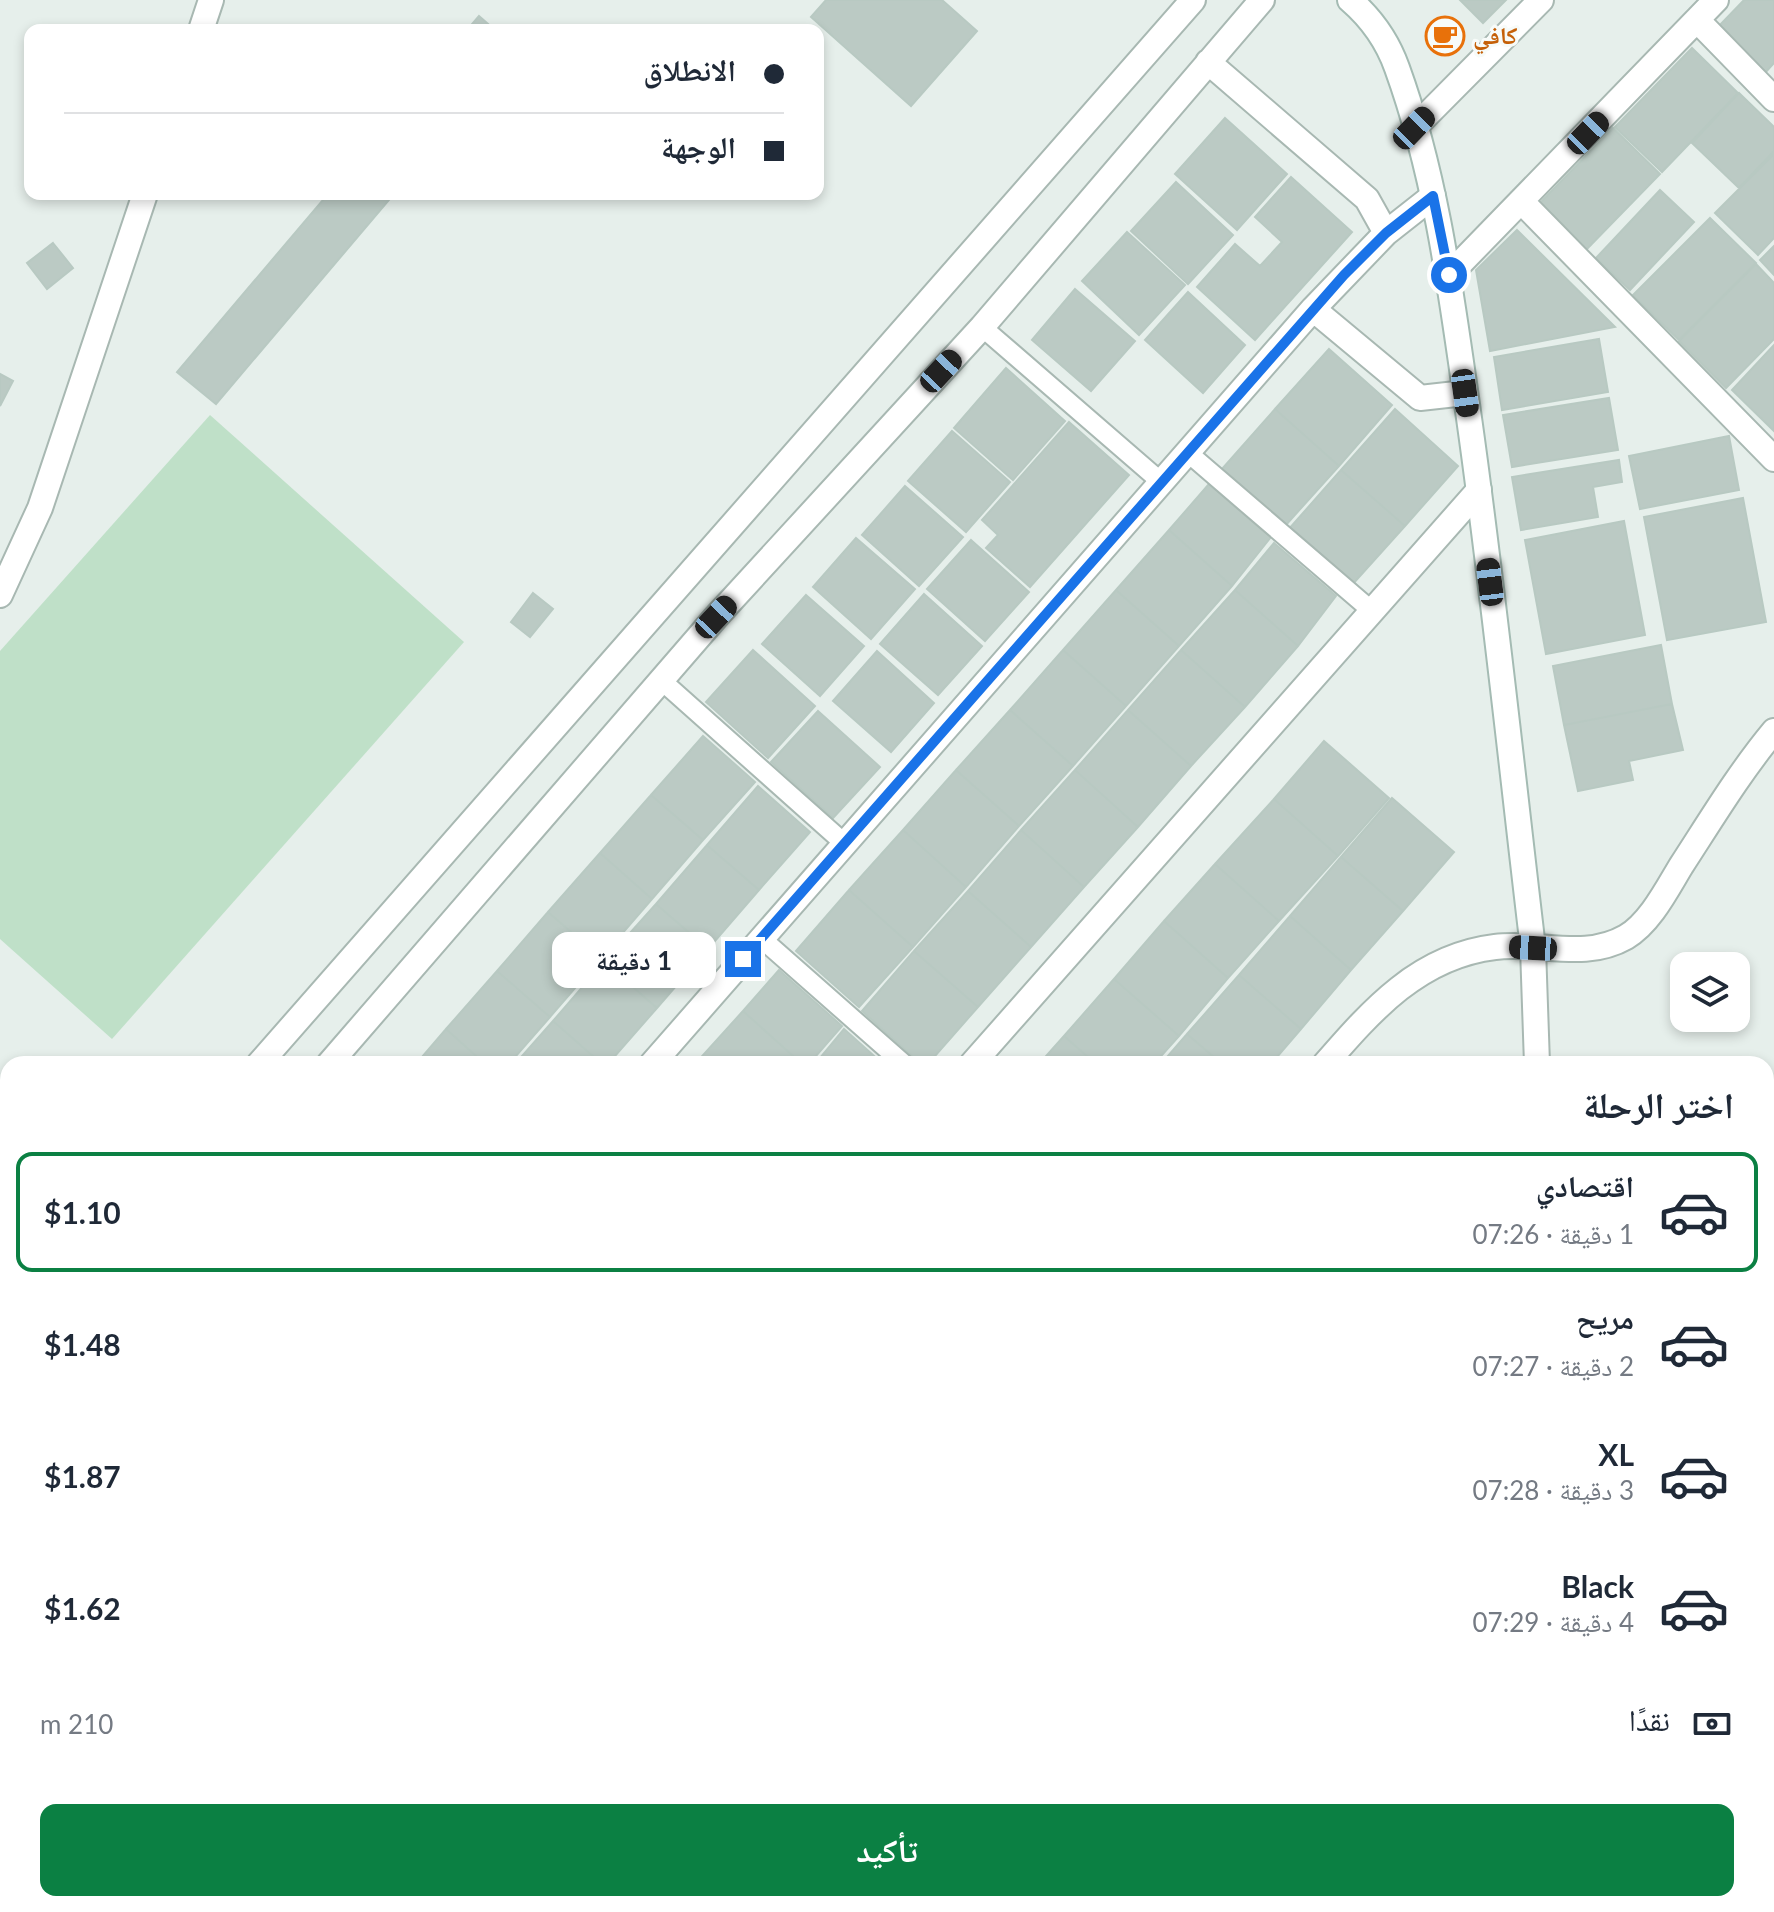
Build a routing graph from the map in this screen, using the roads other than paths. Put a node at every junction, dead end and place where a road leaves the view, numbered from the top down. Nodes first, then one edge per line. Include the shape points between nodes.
1 (211, 0) edge
2 (1193, 0) edge
3 (1262, 0) edge
4 (1350, 0) edge
5 (1541, 0) edge
6 (1716, 0) edge
7 (1697, 20) junction
8 (203, 24) edge
9 (1208, 62) junction
10 (1774, 99) edge
11 (1414, 128) junction
12 (1433, 196) junction
13 (143, 200) edge
14 (1522, 202) junction
15 (1386, 233) junction
16 (1449, 275) junction
17 (1313, 309) junction
18 (982, 327) junction
19 (1465, 393) junction
20 (1186, 451) junction
21 (1774, 459) edge
22 (1160, 481) junction
23 (1479, 490) junction
24 (0, 595) edge
25 (1372, 611) junction
26 (661, 680) junction
27 (1774, 731) edge
28 (844, 843) junction
29 (761, 938) junction
30 (1533, 948) junction
31 (266, 1056) edge
32 (336, 1056) edge
33 (659, 1056) edge
34 (895, 1056) edge
35 (979, 1056) edge
36 (1332, 1056) edge
37 (1537, 1056) edge

1 - 8 street
2 - 31 street
3 - 9 street
4 - 11 street via 1373,20 1397,66
5 - 11 street
6 - 7 street
7 - 10 street
7 - 14 street
9 - 15 street via 1367,199
9 - 18 street
11 - 12 street
12 - 15 street
12 - 16 street
13 - 24 street via 40,508
14 - 16 street
14 - 21 street
15 - 17 street
16 - 19 street
17 - 19 street via 1420,398
17 - 20 street
18 - 22 lane
18 - 26 street
19 - 23 street
20 - 22 street
20 - 25 lane
22 - 28 street
23 - 25 street
23 - 30 street
25 - 35 street
26 - 28 lane
26 - 32 street
27 - 30 street via 1654,908 1627,937 1592,950
28 - 29 street
29 - 33 street
29 - 34 lane
30 - 36 street via 1496,946 1439,962 1378,1003
30 - 37 street

